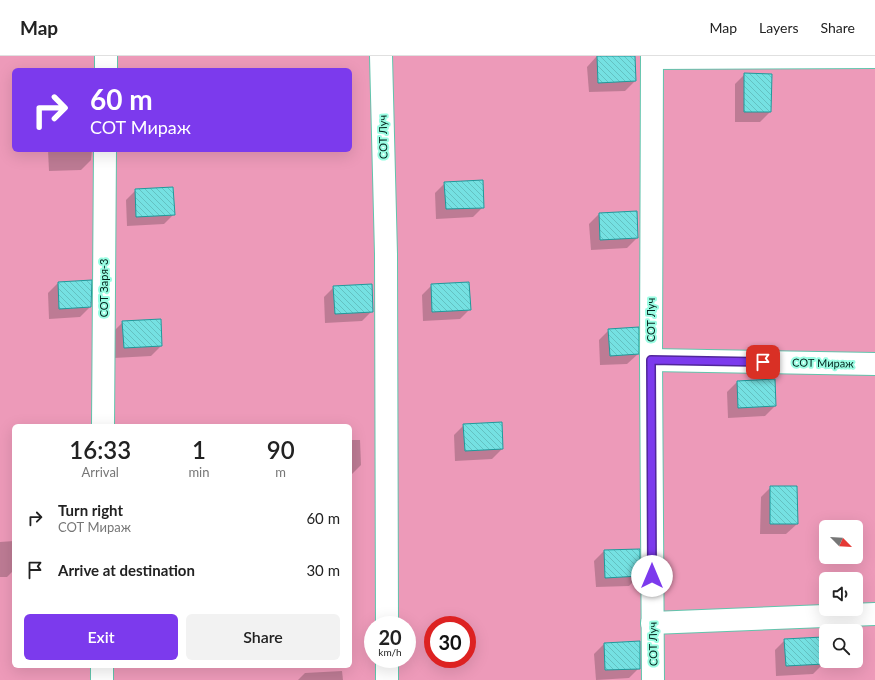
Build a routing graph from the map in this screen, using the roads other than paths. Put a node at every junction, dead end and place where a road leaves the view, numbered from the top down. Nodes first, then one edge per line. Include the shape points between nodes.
1 (106, 56) edge
2 (381, 56) edge
3 (652, 57) edge
4 (875, 57) edge
5 (106, 68) edge
6 (105, 152) edge
7 (651, 360) junction
8 (875, 364) edge
9 (103, 424) edge
10 (875, 614) edge
11 (387, 616) edge
12 (652, 623) junction
13 (102, 668) edge
14 (387, 668) edge
15 (102, 680) edge
16 (387, 680) edge
17 (653, 680) edge

1 - 5 street
2 - 11 street, СОТ Луч via 386,262
3 - 4 street
3 - 7 street, СОТ Луч
6 - 9 street, СОТ Заря-3
7 - 8 street, СОТ Мираж
7 - 12 street, СОТ Луч
10 - 12 street
12 - 17 street, СОТ Луч
13 - 15 street
14 - 16 street

